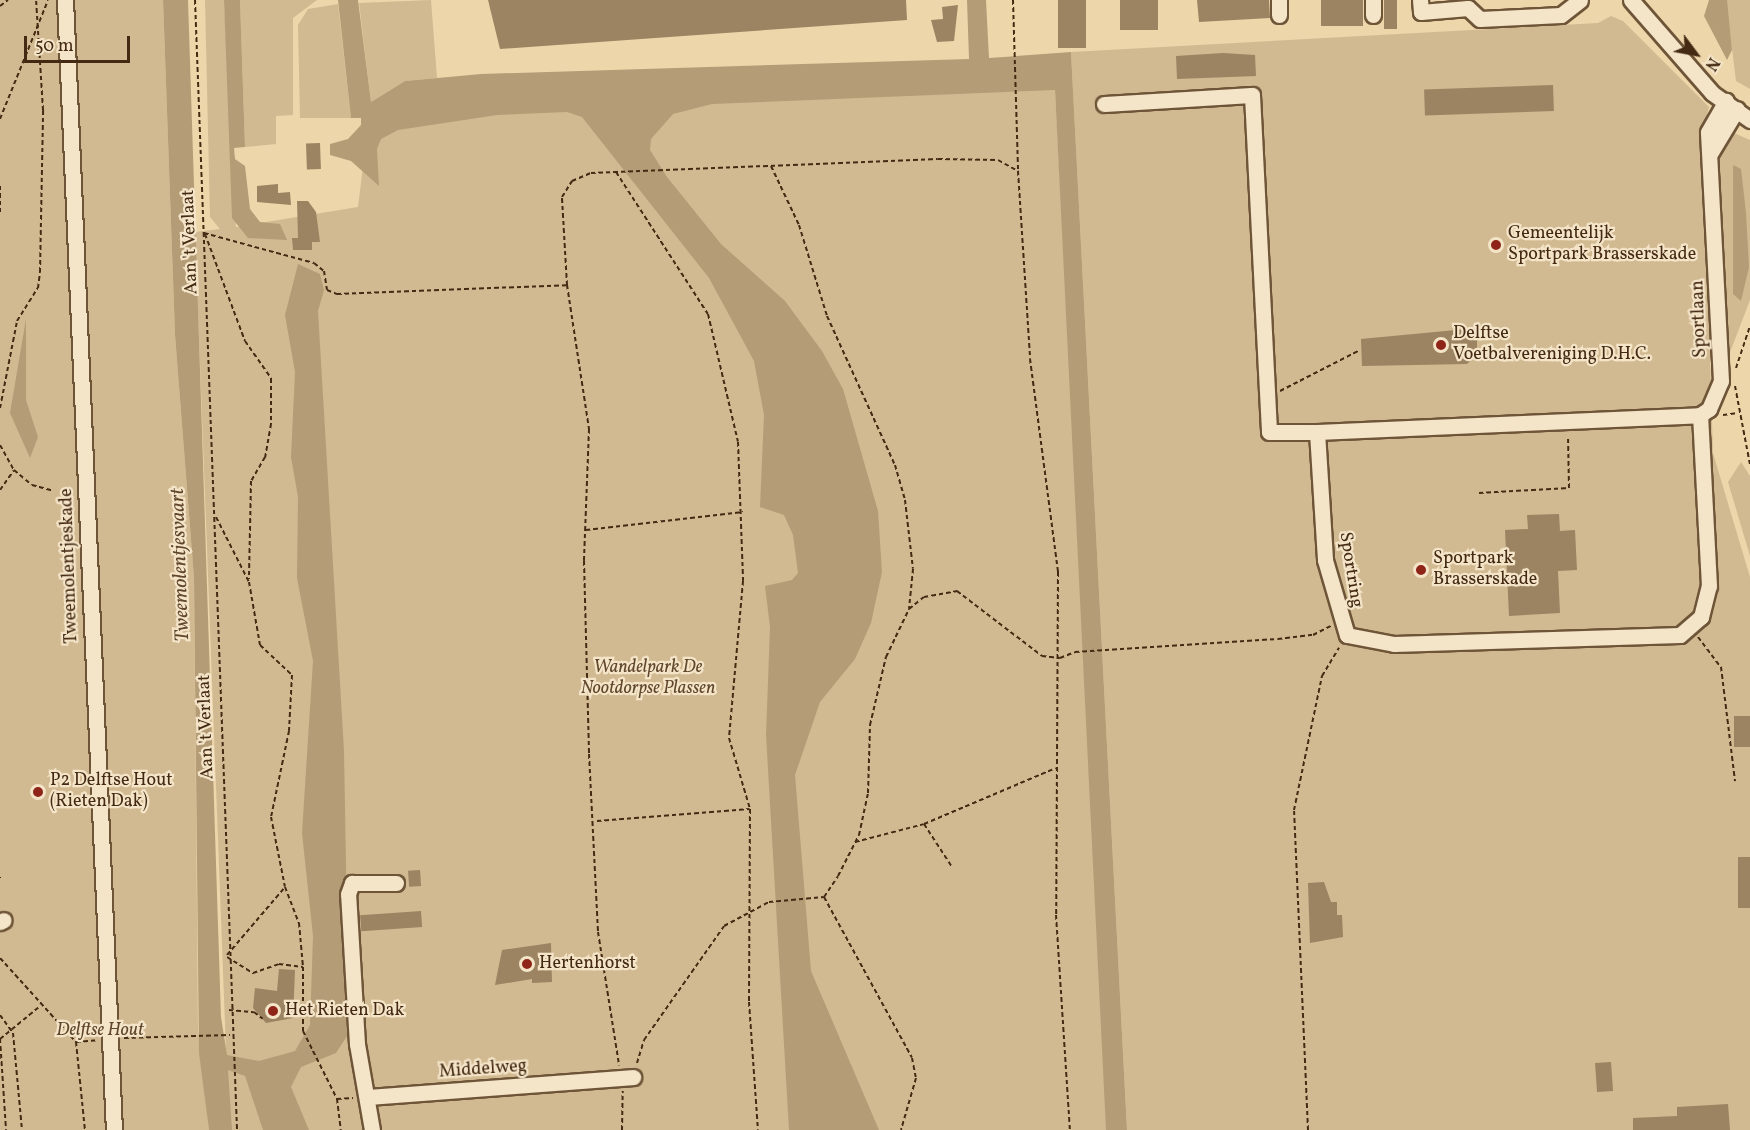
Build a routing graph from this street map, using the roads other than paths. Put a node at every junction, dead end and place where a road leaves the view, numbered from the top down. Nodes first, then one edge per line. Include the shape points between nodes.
1 (65, 0) edge
2 (1420, 0) edge
3 (1580, 0) edge
4 (1631, 0) edge
5 (1104, 104) dead end
6 (1737, 106) edge
7 (1750, 120) edge
8 (1704, 412) junction
9 (1317, 432) junction
10 (396, 883) dead end
11 (627, 1079) road end
12 (369, 1097) junction
13 (114, 1130) edge
14 (372, 1130) edge

1 - 13 street, Tweemolentjeskade via 81,279
2 - 3 street via 1421,12 1468,8 1479,19 1561,15
4 - 6 street via 1673,51
5 - 9 street via 1252,95 1269,432
6 - 7 street
6 - 8 street, Sportlaan via 1711,152 1721,381
8 - 9 street
8 - 9 street, Sportring via 1709,586 1701,618 1692,631 1394,644 1343,628 1325,560
10 - 12 street via 352,883 348,894 360,1075
11 - 12 street, Middelweg
12 - 14 street

